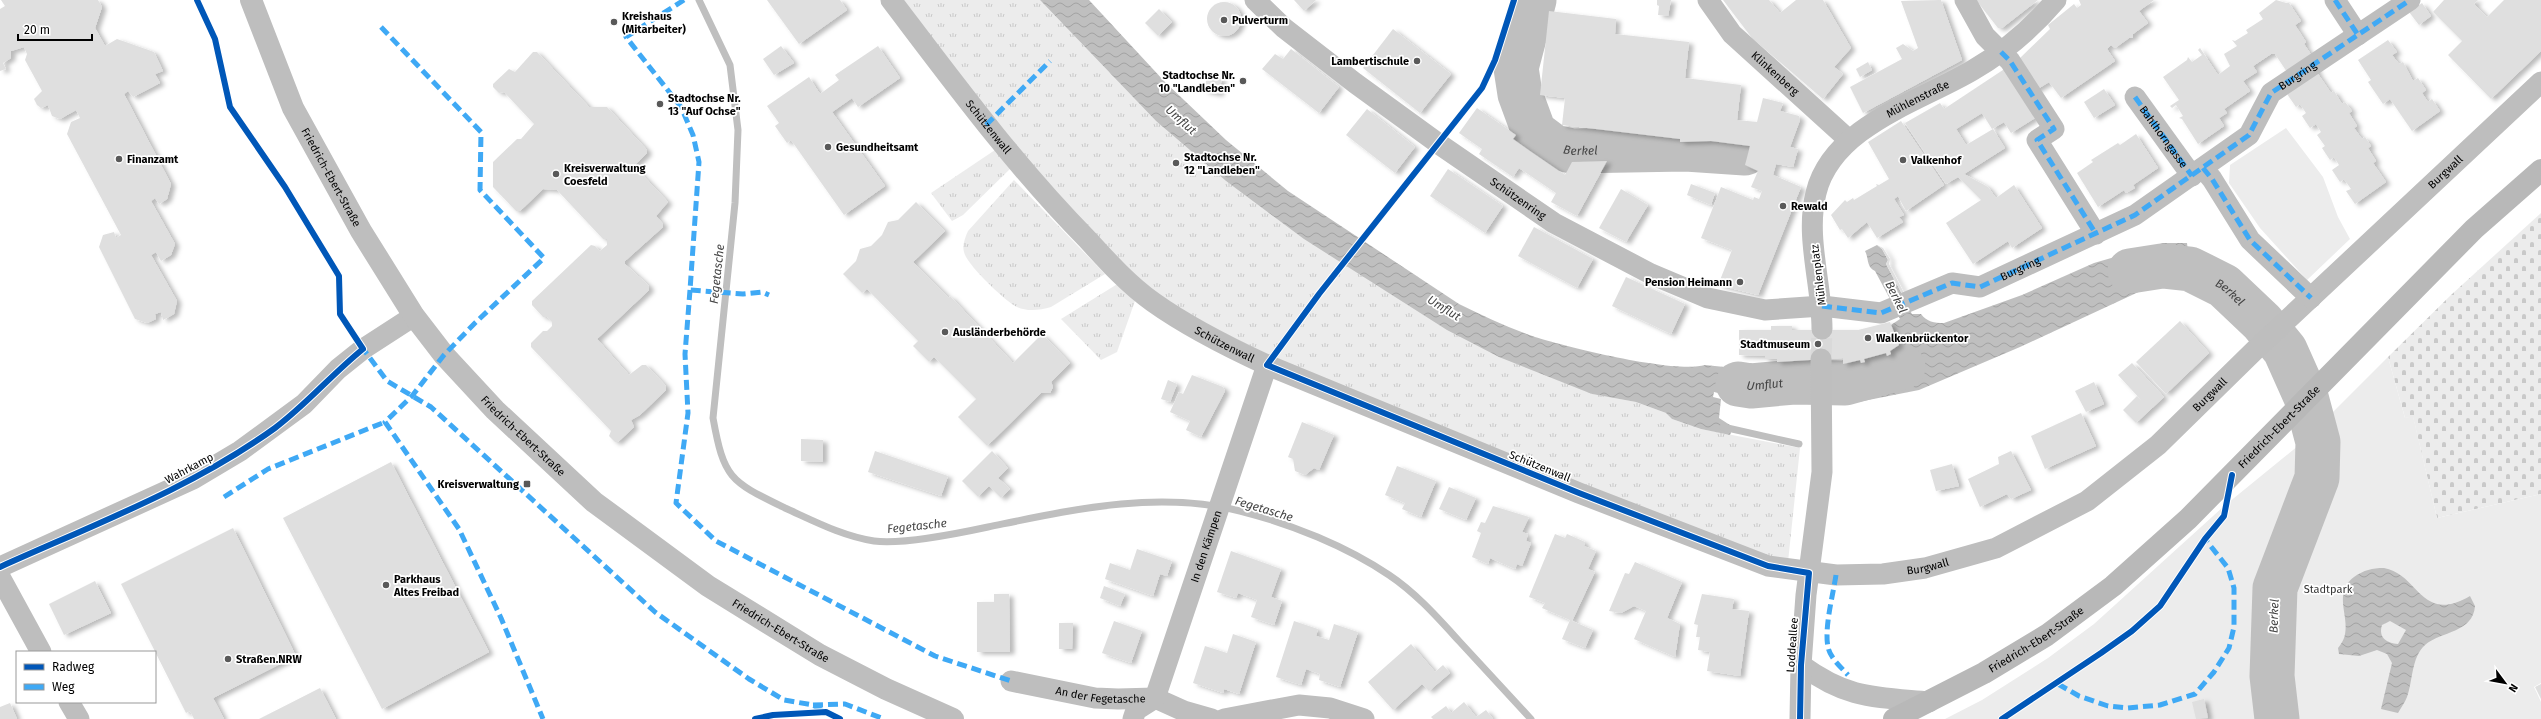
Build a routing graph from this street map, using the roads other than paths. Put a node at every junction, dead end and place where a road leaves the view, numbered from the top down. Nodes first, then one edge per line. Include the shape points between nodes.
1 (251, 0) edge
2 (891, 0) edge
3 (1254, 0) edge
4 (1708, 0) edge
5 (1965, 0) edge
6 (2056, 0) edge
7 (2335, 0) edge
8 (2410, 0) edge
9 (2358, 35) junction
10 (2001, 52) junction
11 (2541, 82) edge
12 (2135, 98) dead end
13 (1849, 140) junction
14 (2541, 170) edge
15 (2197, 172) junction
16 (1811, 222) joint
17 (2096, 234) junction
18 (2311, 298) junction
19 (1822, 306) junction
20 (414, 316) junction
21 (1822, 329) tunnel mouth
22 (1822, 359) tunnel mouth
23 (1267, 365) junction
24 (0, 567) edge
25 (1809, 573) junction
26 (0, 577) edge
27 (40, 651) edge
28 (1800, 665) junction
29 (1011, 681) dead end
30 (1155, 698) junction
31 (1929, 702) junction
32 (70, 703) edge
33 (78, 719) edge
34 (954, 719) edge
35 (1133, 719) edge
36 (1212, 719) edge
37 (1224, 719) edge
38 (1364, 719) edge
39 (1800, 719) edge
40 (1894, 719) edge

1 - 20 street, Friedrich-Ebert-Straße via 293,108 361,231
2 - 23 street, Schützenwall via 1018,166 1122,275 1153,302 1179,319 1230,348
3 - 19 street, Schützenring via 1284,28 1362,88 1554,223 1651,274 1708,298 1765,310
4 - 13 street, Klinkenberg via 1732,34
5 - 10 street via 1985,36
6 - 10 street, Mühlenstraße via 2041,18
7 - 9 street
8 - 9 street, Burgring
9 - 15 street, Burgring via 2271,93 2249,135
10 - 13 street, Mühlenstraße via 1974,70 1868,126
10 - 17 street via 2010,61 2054,129 2037,140
11 - 18 street, Burgwall
12 - 15 street, Bahlhorngasse
13 - 16 street, Mühlenstraße via 1825,172 1816,192
14 - 31 main road, Friedrich-Ebert-Straße via 2474,229 2188,519 2113,586 2047,634 1984,673
15 - 17 street, Burgring via 2136,215
15 - 18 street via 2212,179 2250,240
16 - 19 street, Mühlenplatz
17 - 19 street, Burgring via 1980,287 1952,283 1881,313
18 - 25 street, Burgwall via 2158,445 2087,501 2042,526 1996,548 1925,568 1883,574
19 - 21 street, Mühlenplatz
20 - 24 street, Wahrkamp via 363,349 338,369 304,404 240,451 192,479
20 - 34 street, Friedrich-Ebert-Straße via 444,355 495,410 594,502 708,586 763,622 864,678
22 - 25 street, Loddeallee via 1822,472
23 - 25 street, Schützenwall via 1580,493 1768,566
23 - 30 street, In den Kämpen
25 - 28 street, Loddeallee
26 - 27 street
28 - 31 street via 1820,679 1860,696
28 - 39 street, Loddeallee
29 - 30 street, An der Fegetasche via 1096,698
30 - 35 street via 1136,710
30 - 36 street, An der Fegetasche via 1184,711
31 - 40 main road, Friedrich-Ebert-Straße
32 - 33 street
37 - 38 street via 1299,705 1330,708

